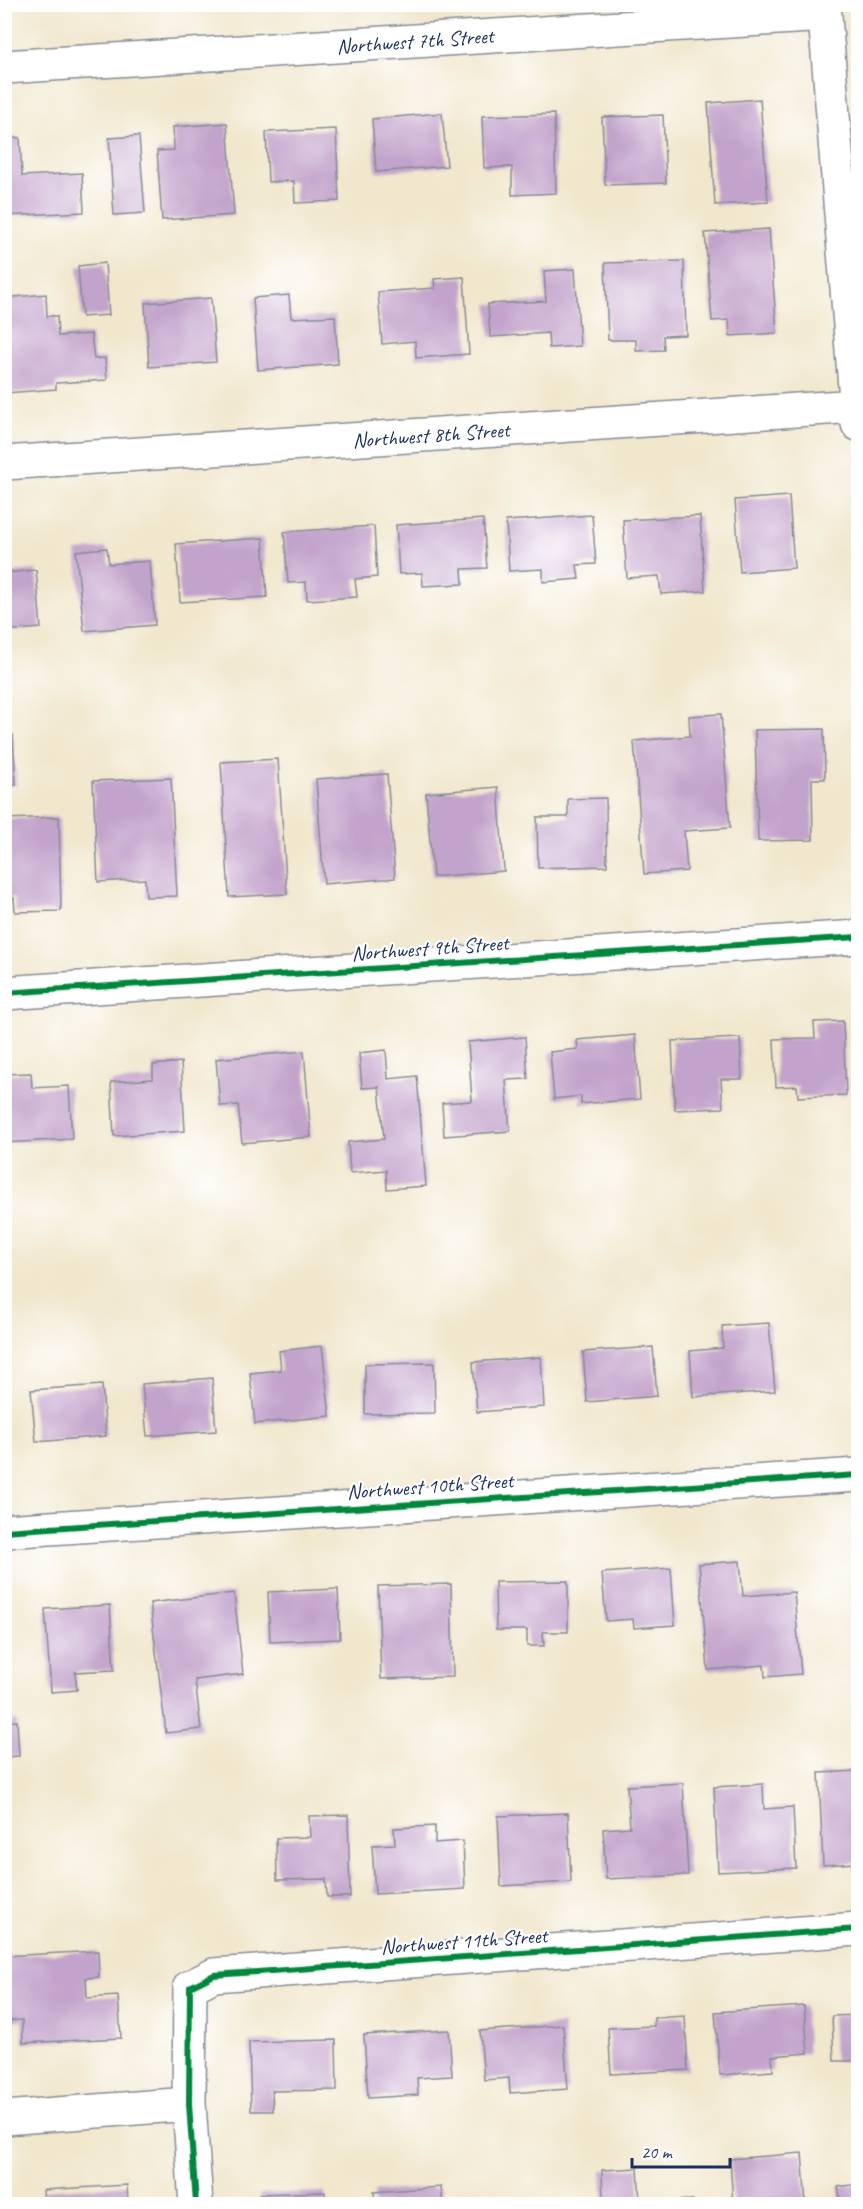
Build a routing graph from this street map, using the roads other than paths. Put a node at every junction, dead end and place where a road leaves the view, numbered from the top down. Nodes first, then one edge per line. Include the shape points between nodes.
1 (825, 10) edge
2 (4, 67) edge
3 (858, 415) edge
4 (4, 463) edge
5 (858, 937) edge
6 (4, 993) edge
7 (858, 1475) edge
8 (4, 1531) edge
9 (858, 1929) edge
10 (189, 2104) junction
11 (4, 2118) edge
12 (196, 2205) edge

1 - 2 street, Northwest 7th Street
1 - 3 street
3 - 4 street, Northwest 8th Street
5 - 6 street, Northwest 9th Street
7 - 8 street, Northwest 10th Street
9 - 10 street, Northwest 11th Street via 214,1975 190,1987
10 - 11 street
10 - 12 street

